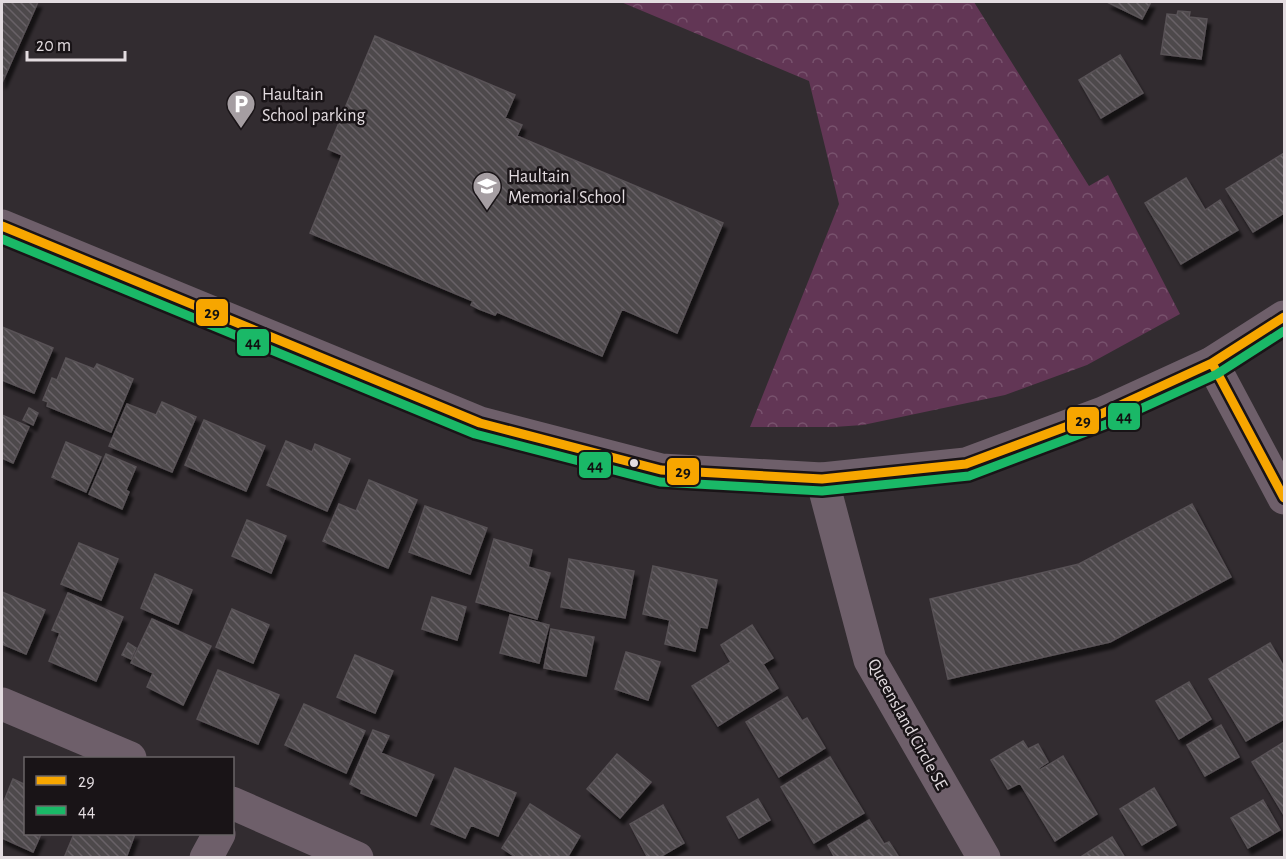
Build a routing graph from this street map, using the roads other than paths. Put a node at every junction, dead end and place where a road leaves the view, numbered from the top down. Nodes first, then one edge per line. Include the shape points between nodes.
1 (2, 226) edge
2 (1284, 317) edge
3 (1212, 363) junction
4 (822, 479) junction
5 (1284, 498) edge
6 (2, 704) edge
7 (125, 757) edge
8 (234, 805) edge
9 (218, 835) edge
10 (206, 858) edge
11 (357, 858) edge
12 (984, 858) edge

1 - 4 street via 480,423 661,470
2 - 3 street
3 - 4 street via 1103,413 966,464
3 - 5 street
4 - 12 street, Queensland Circle SE via 870,660
6 - 7 street
8 - 11 street
9 - 10 street

